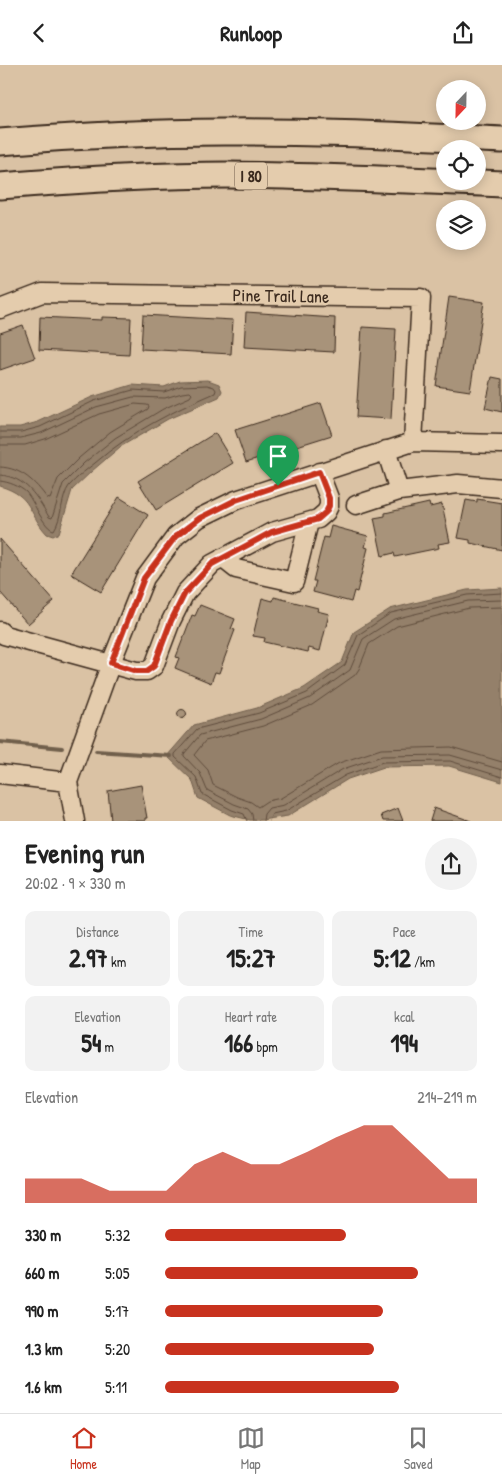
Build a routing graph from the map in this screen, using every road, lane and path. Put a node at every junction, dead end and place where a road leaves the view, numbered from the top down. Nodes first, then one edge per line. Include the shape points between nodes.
1 (502, 140) edge
2 (0, 142) edge
3 (502, 184) edge
4 (0, 186) edge
5 (0, 309) edge
6 (413, 441) junction
7 (502, 444) edge
8 (386, 450) junction
9 (319, 472) junction
10 (502, 488) edge
11 (399, 491) junction
12 (356, 505) dead end
13 (309, 522) junction
14 (222, 558) junction
15 (0, 631) edge
16 (111, 663) junction
17 (0, 774) edge
18 (68, 782) junction
19 (75, 821) edge

1 - 2 highway via 226,132
3 - 4 highway, I 80 via 226,175
5 - 6 street, Pine Trail Lane via 42,293 421,298
6 - 7 street
6 - 8 street
8 - 9 street
8 - 11 street
9 - 13 street via 329,506 318,519
9 - 16 street via 236,500 200,518 176,536 144,578
10 - 11 street via 458,484
11 - 12 street
13 - 14 street via 272,532
13 - 14 street via 294,582 236,569
14 - 16 street via 212,564 185,593 154,666 147,671 136,671
15 - 16 street via 4,635
16 - 18 street
17 - 18 street
18 - 19 street

